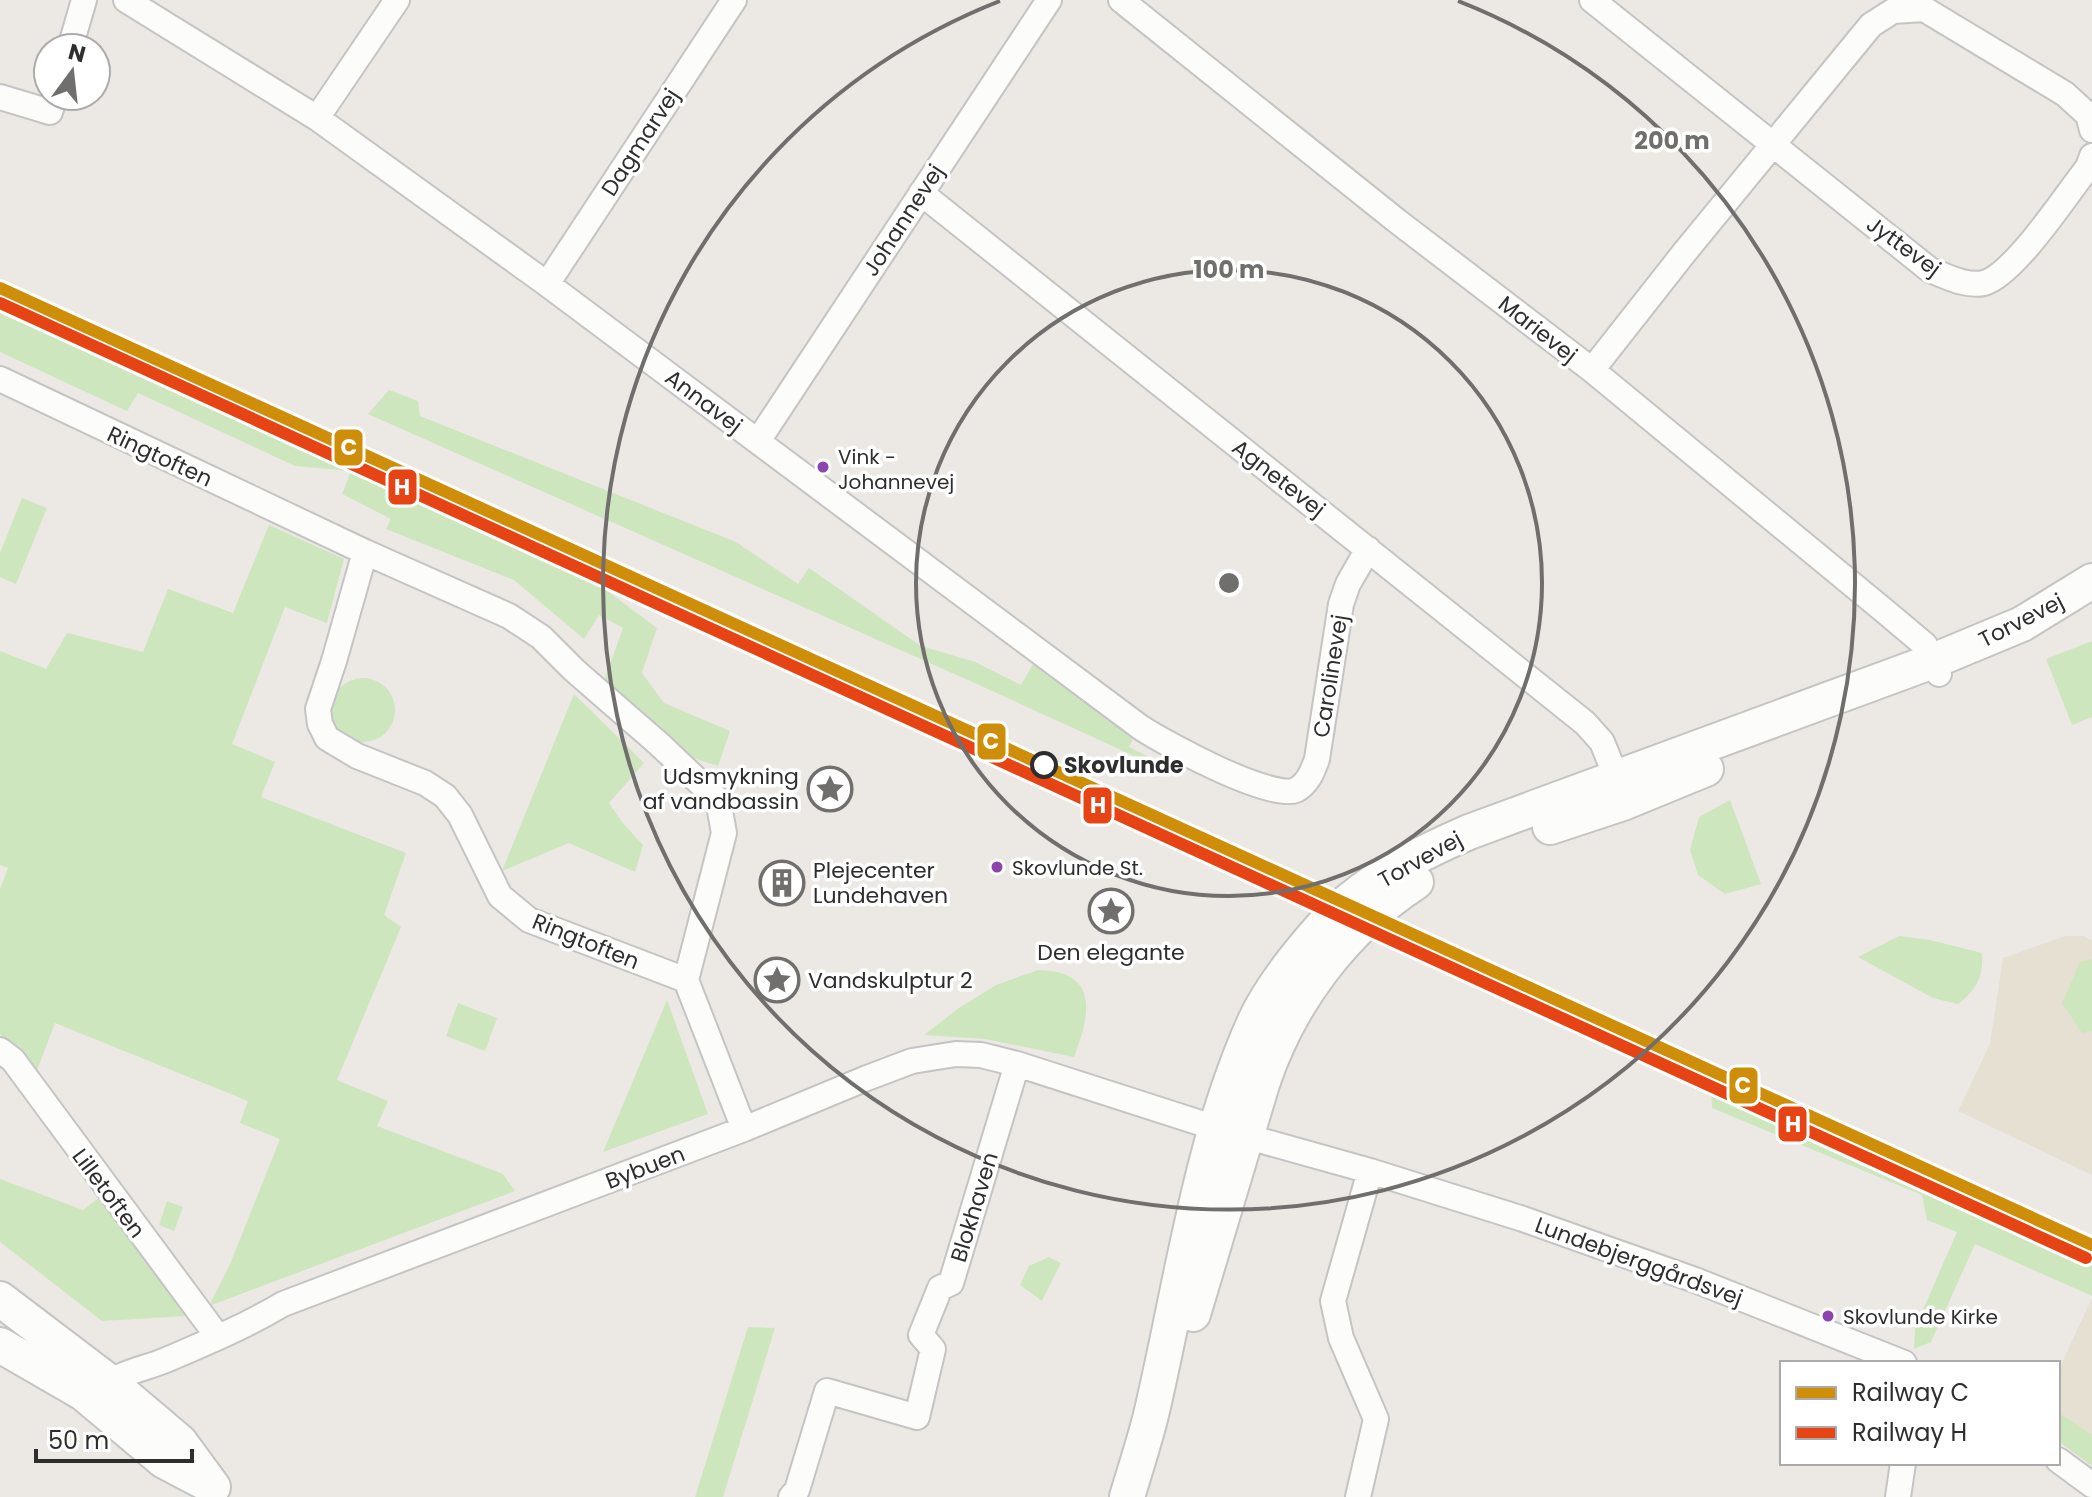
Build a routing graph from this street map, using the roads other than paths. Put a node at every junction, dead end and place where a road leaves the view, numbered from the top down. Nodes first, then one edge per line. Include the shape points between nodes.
1 (84, 0) edge
2 (126, 0) edge
3 (397, 0) edge
4 (734, 0) edge
5 (1049, 0) edge
6 (1121, 0) edge
7 (1592, 0) edge
8 (75, 32) edge
9 (0, 97) edge
10 (32, 107) edge
11 (317, 118) junction
12 (2092, 130) edge
13 (1774, 146) junction
14 (2092, 156) edge
15 (921, 193) junction
16 (547, 284) junction
17 (1592, 370) junction
18 (0, 379) edge
19 (758, 441) junction
20 (1368, 549) junction
21 (365, 552) junction
22 (2092, 581) edge
23 (2092, 603) edge
24 (1936, 668) junction
25 (1617, 779) junction
26 (1285, 792) joint
27 (686, 980) junction
28 (0, 1050) edge
29 (1017, 1064) junction
30 (744, 1129) junction
31 (1231, 1133) junction
32 (1370, 1171) junction
33 (0, 1299) edge
34 (218, 1337) junction
35 (0, 1345) edge
36 (1899, 1361) edge
37 (100, 1391) junction
38 (2060, 1461) edge
39 (1903, 1465) edge
40 (2092, 1485) edge
41 (220, 1492) edge
42 (791, 1497) edge
43 (1127, 1497) edge
44 (1139, 1497) edge
45 (1358, 1497) edge
46 (1898, 1497) edge

1 - 8 street
2 - 11 street, Annavej
3 - 11 street
4 - 16 street, Dagmarvej
5 - 15 street, Johannevej
6 - 17 street, Marievej
7 - 13 street, Jyttevej
9 - 10 street
11 - 16 street, Annavej
12 - 13 street via 2088,115 2065,94 1924,9 1893,11 1871,25
13 - 14 street, Jyttevej via 1930,270 1960,282 1984,283 2009,268
13 - 17 street
15 - 19 street, Johannevej
15 - 20 street, Agnetevej
16 - 19 street, Annavej
17 - 24 street, Marievej via 1925,645
18 - 21 street, Ringtoften
19 - 26 street, Annavej via 1147,732 1246,780
20 - 25 street, Agnetevej via 1585,723 1602,742
20 - 26 street, Carolinevej via 1341,604 1317,759 1311,776 1298,789
21 - 27 street, Ringtoften via 509,616 541,637 718,800 724,833
21 - 27 street, Ringtoften via 318,709 327,738 445,796 500,896 529,920
22 - 24 street, Torvevej
23 - 24 street, Torvevej via 2033,634
24 - 25 street, Torvevej
24 - 31 street, Torvevej via 1623,803 1479,850 1413,884 1362,925 1303,994
25 - 31 street, Torvevej via 1424,852 1336,913 1284,975 1256,1019
27 - 30 street
28 - 34 street, Lilletoften via 13,1060
29 - 30 street, Bybuen via 956,1054 912,1061
29 - 31 street, Bybuen
29 - 42 street, Blokhaven via 951,1283 940,1288 921,1335 933,1349 917,1417 827,1391
30 - 34 street, Bybuen via 283,1304
31 - 32 street, Lundebjerggårdsvej
31 - 43 street, Torvevej via 1174,1303 1151,1417
31 - 44 street, Torvevej
32 - 36 street, Lundebjerggårdsvej via 1678,1274
32 - 45 street via 1333,1301 1341,1338 1376,1419
33 - 37 street
34 - 37 street, Bybuen
35 - 37 street
37 - 41 street via 180,1442
38 - 40 street
39 - 46 street

